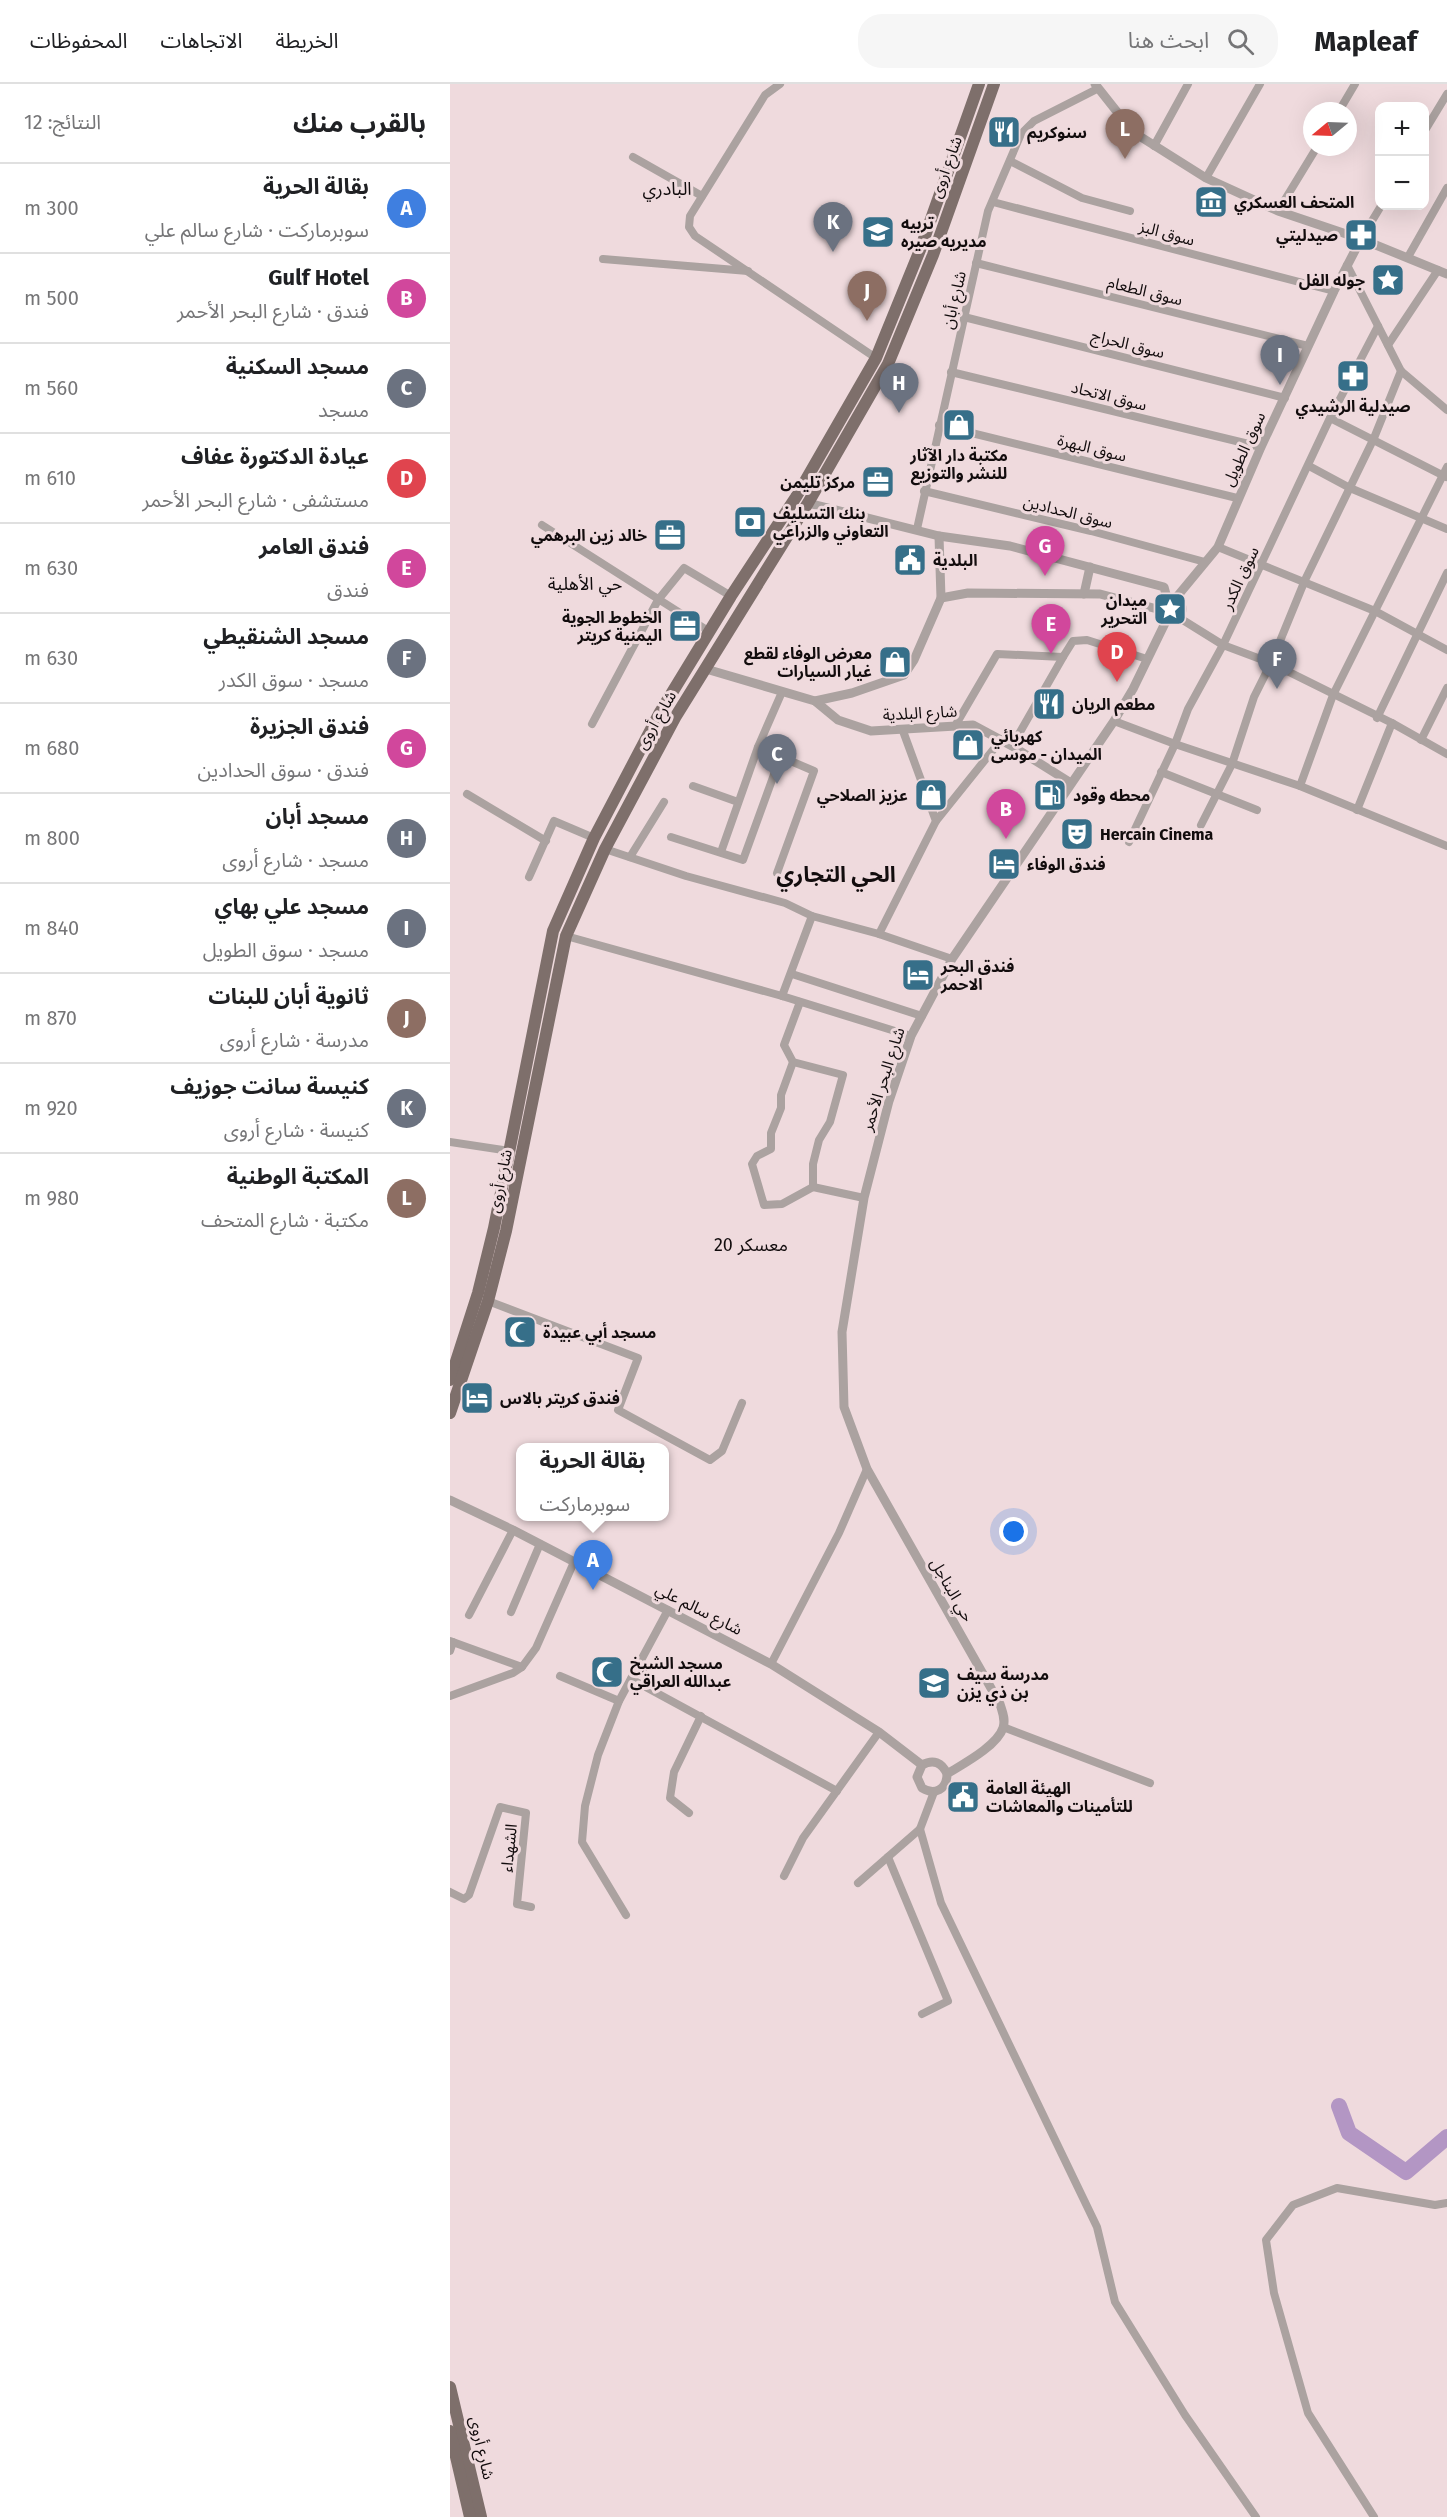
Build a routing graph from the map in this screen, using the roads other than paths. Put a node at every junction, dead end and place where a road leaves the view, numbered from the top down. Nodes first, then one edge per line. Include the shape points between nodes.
1 (780, 84) edge
2 (979, 84) edge
3 (994, 84) edge
4 (1188, 84) edge
5 (1260, 84) edge
6 (1355, 84) edge
7 (1096, 86) edge
8 (1447, 93) edge
9 (1344, 102) edge
10 (1429, 125) edge
11 (1154, 146) junction
12 (1312, 156) edge
13 (633, 157) dead end
14 (1010, 161) junction
15 (1206, 178) junction
16 (1447, 188) edge
17 (702, 196) junction
18 (993, 202) junction
19 (1379, 210) edge
20 (1130, 211) dead end
21 (1278, 211) junction
22 (1361, 239) junction
23 (1408, 257) junction
24 (603, 259) dead end
25 (976, 263) junction
26 (1347, 265) junction
27 (750, 272) junction
28 (1442, 272) edge
29 (1334, 291) junction
30 (964, 317) junction
31 (1377, 326) junction
32 (1388, 345) junction
33 (1308, 346) junction
34 (876, 358) junction
35 (888, 364) junction
36 (1401, 370) junction
37 (951, 372) junction
38 (1285, 398) junction
39 (1447, 410) edge
40 (1330, 418) junction
41 (939, 425) junction
42 (1374, 438) junction
43 (1261, 447) junction
44 (1309, 466) junction
45 (1447, 466) edge
46 (1445, 477) edge
47 (1350, 488) junction
48 (924, 490) junction
49 (796, 496) junction
50 (1237, 498) junction
51 (808, 503) junction
52 (1421, 519) junction
53 (542, 525) dead end
54 (917, 529) junction
55 (1447, 529) edge
56 (939, 536) junction
57 (1218, 547) junction
58 (1205, 562) junction
59 (1261, 564) junction
60 (1090, 567) junction
61 (1447, 573) edge
62 (1305, 580) junction
63 (1084, 594) junction
64 (731, 596) junction
65 (940, 598) junction
66 (1171, 598) junction
67 (658, 600) junction
68 (1161, 610) junction
69 (1375, 611) junction
70 (1178, 617) junction
71 (1167, 619) junction
72 (710, 632) junction
73 (1416, 633) junction
74 (1223, 645) junction
75 (1447, 650) edge
76 (1063, 657) junction
77 (1147, 659) junction
78 (1271, 663) junction
79 (691, 665) junction
80 (706, 669) junction
81 (1447, 688) edge
82 (782, 692) junction
83 (1333, 695) junction
84 (815, 701) junction
85 (1377, 718) junction
86 (1114, 721) junction
87 (1392, 723) junction
88 (592, 724) dead end
89 (955, 726) junction
90 (903, 730) junction
91 (1001, 740) junction
92 (1421, 740) junction
93 (1175, 744) junction
94 (1012, 746) junction
95 (758, 747) junction
96 (1447, 754) edge
97 (780, 758) junction
98 (1232, 764) junction
99 (1161, 772) junction
100 (1071, 783) junction
101 (693, 786) dead end
102 (1300, 786) junction
103 (467, 794) dead end
104 (1217, 794) junction
105 (664, 802) dead end
106 (738, 802) junction
107 (1257, 810) dead end
108 (1357, 810) junction
109 (936, 821) junction
110 (1201, 825) dead end
111 (671, 837) dead end
112 (594, 838) junction
113 (546, 841) junction
114 (1129, 842) dead end
115 (1447, 846) edge
116 (605, 849) junction
117 (720, 852) junction
118 (630, 857) junction
119 (777, 873) dead end
120 (529, 877) dead end
121 (812, 916) junction
122 (553, 931) junction
123 (879, 934) junction
124 (566, 936) junction
125 (952, 959) junction
126 (792, 974) junction
127 (782, 996) junction
128 (800, 1002) junction
129 (922, 1016) junction
130 (911, 1036) junction
131 (793, 1062) junction
132 (450, 1142) edge
133 (510, 1151) junction
134 (523, 1153) junction
135 (813, 1187) junction
136 (864, 1198) junction
137 (488, 1301) junction
138 (453, 1361) edge
139 (450, 1380) edge
140 (742, 1403) dead end
141 (450, 1413) edge
142 (867, 1470) junction
143 (450, 1500) edge
144 (513, 1530) junction
145 (540, 1544) junction
146 (574, 1562) junction
147 (668, 1610) junction
148 (511, 1612) dead end
149 (469, 1615) dead end
150 (451, 1642) edge
151 (450, 1651) edge
152 (771, 1664) junction
153 (522, 1667) junction
154 (560, 1676) dead end
155 (631, 1679) junction
156 (450, 1696) edge
157 (619, 1701) junction
158 (700, 1716) junction
159 (1004, 1727) junction
160 (879, 1732) junction
161 (922, 1766) junction
162 (947, 1774) junction
163 (1149, 1783) dead end
164 (837, 1791) junction
165 (934, 1792) junction
166 (689, 1813) dead end
167 (920, 1829) junction
168 (888, 1857) junction
169 (784, 1876) dead end
170 (858, 1883) dead end
171 (450, 1892) edge
172 (531, 1907) dead end
173 (626, 1915) dead end
174 (922, 2014) dead end
175 (1447, 2203) edge
176 (450, 2387) edge
177 (450, 2431) edge
178 (470, 2517) edge
179 (481, 2517) edge
180 (1256, 2517) edge
181 (1374, 2517) edge

1 - 17 street via 765,95
2 - 34 main road, شارع أروى via 920,250
3 - 35 main road, شارع أروى via 933,255
4 - 11 street
5 - 15 street
6 - 9 street
7 - 11 street via 1133,132
7 - 14 street, شارع أبان via 1034,121 1021,134
8 - 10 street
11 - 15 street
12 - 21 street
13 - 17 street
14 - 18 street, شارع أبان
14 - 20 street via 1082,198
15 - 21 street
16 - 23 street
17 - 27 street via 690,216 689,227 696,236
18 - 25 street, شارع أبان
18 - 29 street, سوق البز
19 - 22 street
21 - 22 street
22 - 23 street
22 - 26 street, سوق الطويل
23 - 28 street
24 - 27 street
25 - 30 street, شارع أبان
25 - 33 street, سوق الطعام
26 - 29 street, سوق الطويل
26 - 31 street
27 - 34 street
28 - 32 street
29 - 33 street, سوق الطويل
30 - 37 street, شارع أبان
30 - 38 street, سوق الحراج
31 - 32 street
31 - 40 street, سوق الكدر
32 - 36 street
33 - 38 street, سوق الطويل
34 - 35 main road
34 - 49 main road, شارع أروى
35 - 51 main road, شارع أروى
36 - 39 street
36 - 42 street
37 - 41 street, شارع أبان
37 - 43 street, سوق الاتحاد
38 - 43 street, سوق الطويل
40 - 42 street
40 - 44 street, سوق الكدر
41 - 48 street, شارع أبان
41 - 50 street, سوق البهرة
42 - 46 street
42 - 47 street
43 - 50 street, سوق الطويل
44 - 47 street
44 - 59 street, سوق الكدر
45 - 46 street
46 - 52 street
47 - 52 street
47 - 62 street
48 - 54 street, شارع أبان
48 - 58 street, سوق الحدادين
49 - 51 main road
49 - 64 main road, شارع أروى
50 - 57 street, سوق الطويل
51 - 54 street
51 - 80 main road, شارع أروى
52 - 55 street
52 - 69 street
53 - 67 street
54 - 56 street
56 - 60 street via 1010,546
56 - 65 street
57 - 58 street, سوق الطويل
57 - 59 street
58 - 66 street, سوق الطويل
59 - 62 street
59 - 74 street, سوق الكدر
60 - 63 street
60 - 66 street via 1164,587
61 - 73 street
62 - 69 street
62 - 78 street
63 - 65 street via 968,593
63 - 68 street via 1100,594
64 - 67 street via 684,568
64 - 72 main road, شارع أروى
65 - 84 street via 904,675
66 - 68 street via 1162,603
66 - 70 street via 1182,607
67 - 72 street
67 - 88 street
68 - 71 street
69 - 73 street
69 - 83 street
70 - 71 street
70 - 74 street
71 - 77 street, شارع البحر الأحمر
72 - 79 main road, شارع أروى
73 - 75 street
73 - 85 street
74 - 78 street
74 - 93 street, سوق الكدر via 1188,709
76 - 77 street via 1073,641 1087,640
76 - 89 street via 997,654
76 - 94 street
77 - 86 street, شارع البحر الأحمر
78 - 83 street
78 - 98 street via 1254,697
79 - 80 main road
79 - 112 main road, شارع أروى via 659,714
80 - 82 street, شارع البلدية
80 - 116 main road, شارع أروى via 676,716
81 - 92 street
82 - 84 street, شارع البلدية
82 - 95 street
83 - 85 street
83 - 102 street
84 - 90 street, شارع البلدية via 838,720 872,731
85 - 87 street
86 - 93 street
86 - 100 street, شارع البحر الأحمر
87 - 92 street
87 - 108 street
89 - 90 street, شارع البلدية
89 - 91 street, شارع البلدية via 973,725
90 - 109 street
91 - 94 street, شارع البلدية
91 - 109 street
92 - 96 street
93 - 98 street
93 - 99 street, سوق الكدر
94 - 100 street, شارع البلدية
95 - 97 street
95 - 106 street
97 - 117 street via 742,860
97 - 119 street via 814,771
98 - 102 street
98 - 104 street
99 - 104 street
99 - 114 street, سوق الكدر
100 - 125 street, شارع البحر الأحمر
101 - 106 street
102 - 108 street
103 - 113 street
104 - 107 street
104 - 110 street
105 - 118 street
106 - 117 street
108 - 115 street
109 - 123 street
111 - 117 street
112 - 113 street via 554,821
112 - 122 main road, شارع أروى
113 - 120 street
116 - 118 street
116 - 124 main road, شارع أروى
118 - 121 street via 785,903
121 - 123 street
121 - 126 street
122 - 124 main road
122 - 133 main road, شارع أروى
123 - 125 street
124 - 127 street
124 - 134 main road, شارع أروى
125 - 129 street, شارع البحر الأحمر
126 - 127 street
126 - 129 street
127 - 128 street
128 - 130 street
128 - 131 street via 784,1046
129 - 130 street, شارع البحر الأحمر
130 - 136 street, شارع البحر الأحمر via 888,1101
131 - 135 street via 843,1075 830,1122 819,1140
131 - 135 street via 771,1134 771,1149 757,1156 752,1164 764,1205 782,1204
132 - 133 street
133 - 134 main road
133 - 138 main road, شارع أروى via 494,1228
134 - 137 main road, شارع أروى
135 - 136 street
136 - 142 street, شارع البحر الأحمر via 842,1332 844,1407
137 - 140 street via 638,1358 618,1410 710,1460 722,1451
137 - 141 main road, شارع أروى
138 - 139 main road, شارع أروى
142 - 152 street
142 - 159 street, حي البناجل via 1000,1704
143 - 144 street, شارع سالم علي
144 - 145 street, شارع سالم علي
144 - 149 street
145 - 146 street, شارع سالم علي
145 - 148 street
146 - 147 street, شارع سالم علي
146 - 153 street via 536,1648
147 - 152 street, شارع سالم علي
147 - 155 street
150 - 151 street
150 - 153 street
152 - 160 street, شارع سالم علي
153 - 156 street
154 - 157 street
155 - 157 street
155 - 158 street
157 - 173 street via 598,1755 585,1806 582,1842
158 - 164 street
158 - 166 street via 674,1773 670,1798
159 - 162 street via 986,1748
159 - 163 street
160 - 161 street, شارع سالم علي
160 - 164 street
161 - 162 street via 934,1762
161 - 165 street via 918,1783
162 - 165 street via 944,1786
164 - 169 street via 803,1838
165 - 167 street
167 - 168 street
167 - 180 street via 940,1903 1097,2227 1115,2302 1185,2415
168 - 170 street
168 - 174 street via 948,2001
171 - 172 street, الشهداء via 464,1899 469,1895 500,1807 526,1813 517,1904
175 - 181 street via 1435,2205 1337,2188 1293,2205 1266,2240 1274,2293 1308,2413
176 - 179 main road, شارع أروى
177 - 178 main road, شارع أروى

